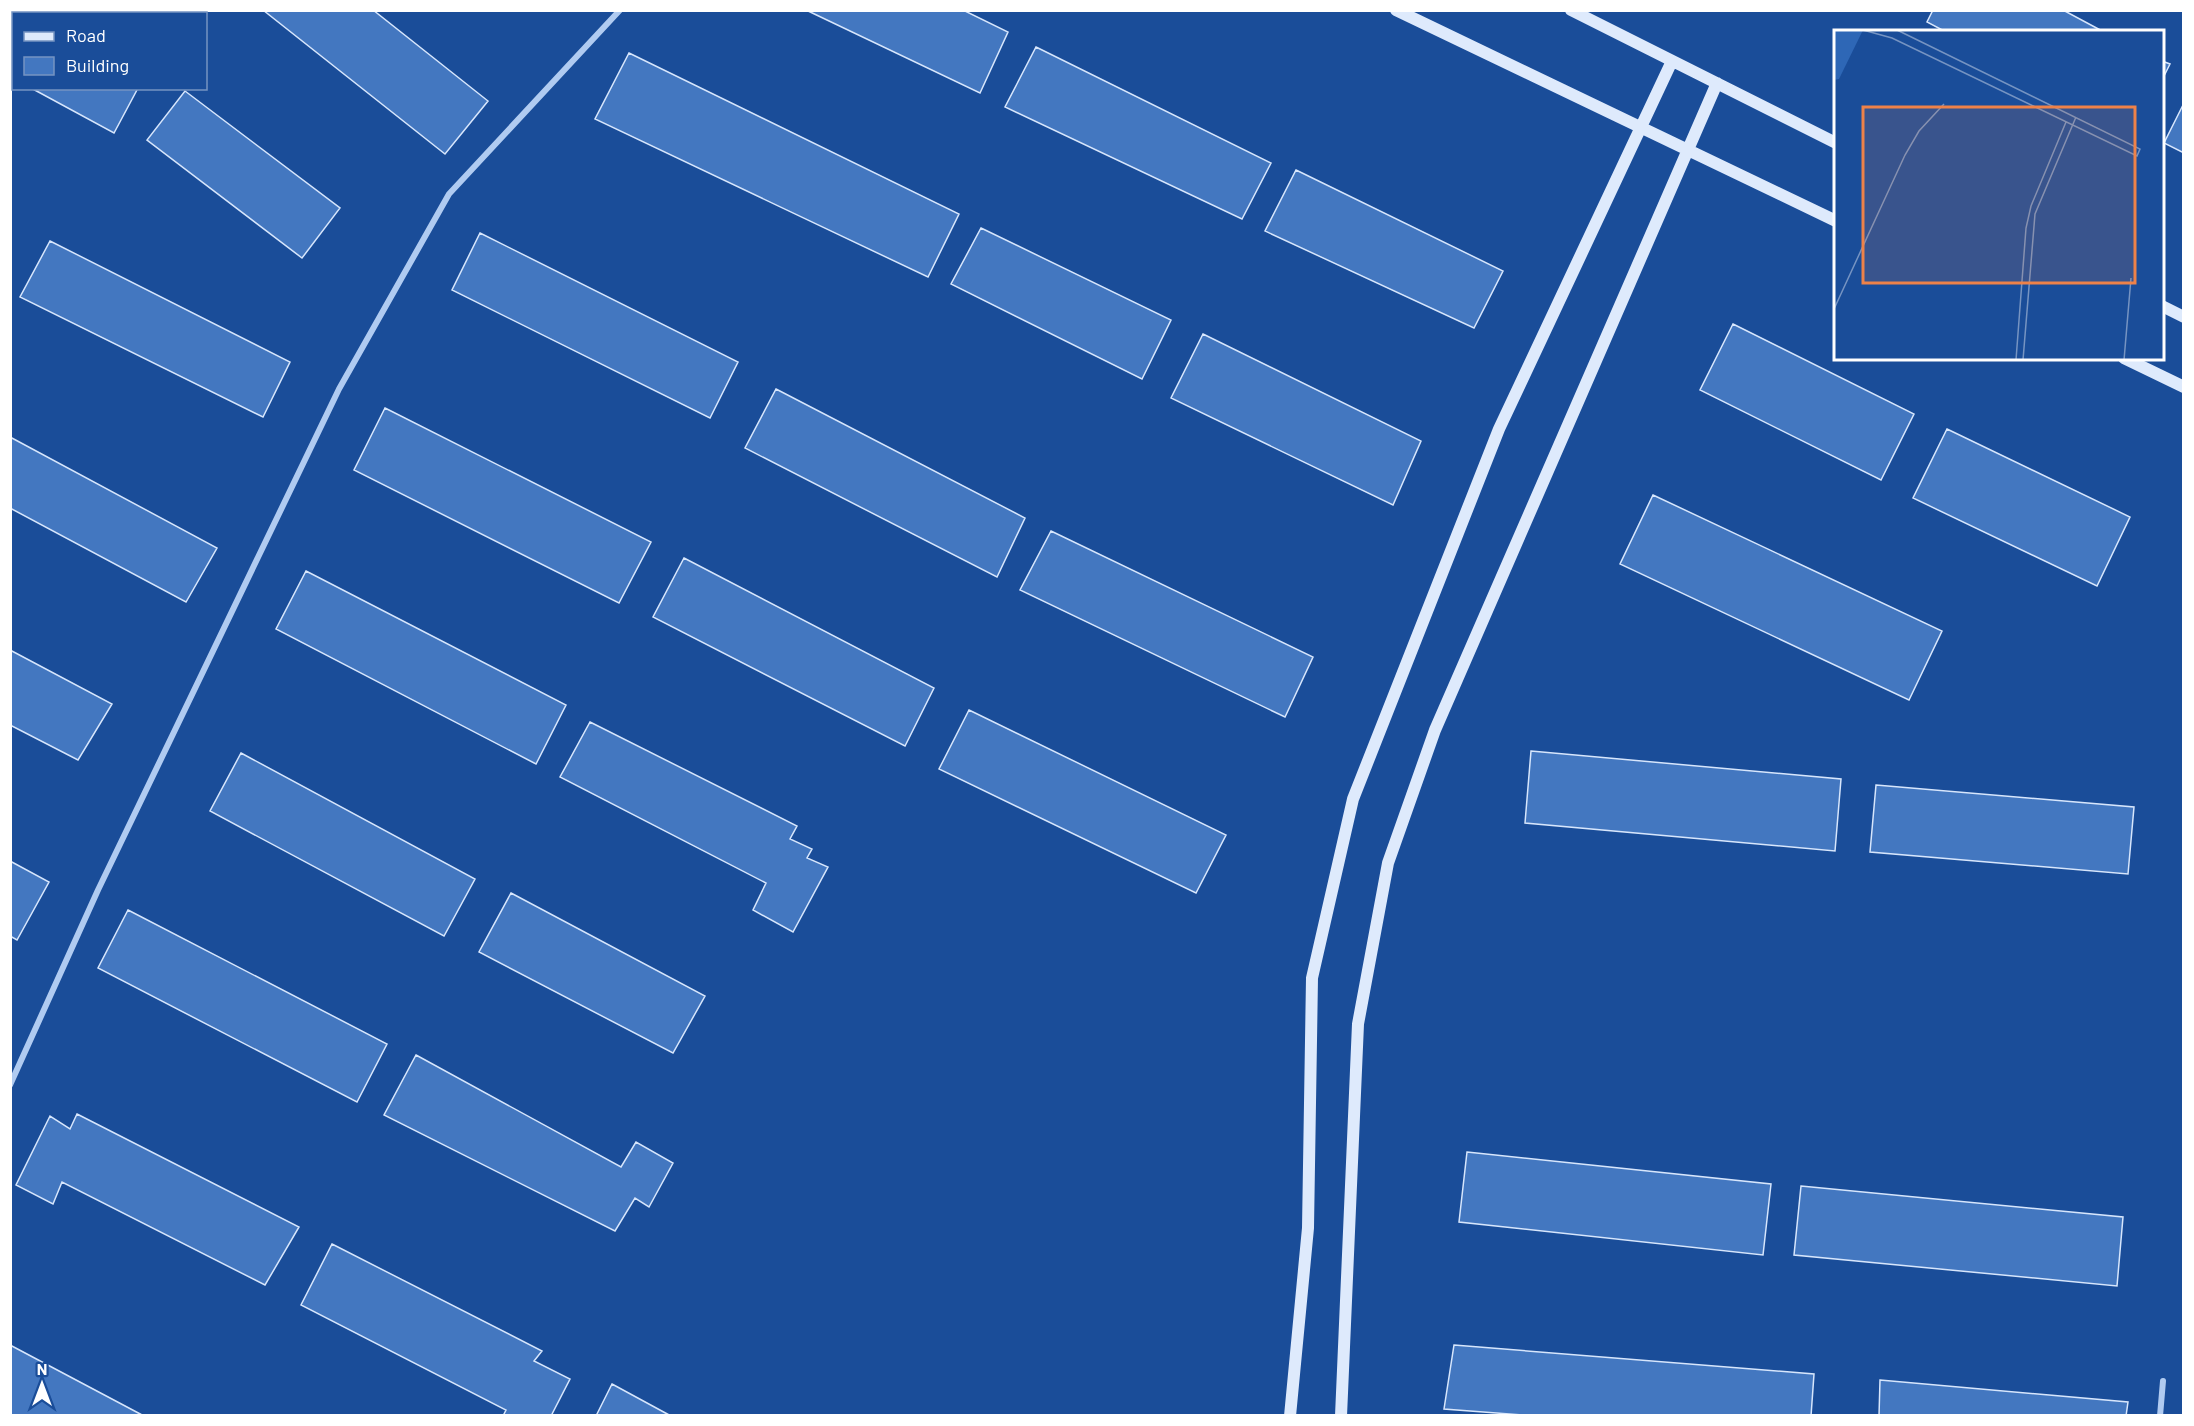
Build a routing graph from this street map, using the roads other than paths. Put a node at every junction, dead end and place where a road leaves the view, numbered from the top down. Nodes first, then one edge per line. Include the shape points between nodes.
1 (620, 10) edge
2 (1396, 10) edge
3 (1571, 10) edge
4 (1672, 61) junction
5 (1717, 83) junction
6 (1641, 127) junction
7 (1834, 142) edge
8 (1687, 150) junction
9 (1834, 220) edge
10 (2164, 307) edge
11 (2184, 317) edge
12 (2128, 360) edge
13 (2184, 387) edge
14 (10, 1085) edge
15 (2163, 1381) dead end
16 (1290, 1416) edge
17 (1341, 1416) edge
18 (2160, 1416) edge

1 - 14 street via 448,194 339,389 98,890
2 - 6 street
3 - 4 street
4 - 5 street
4 - 6 street
5 - 7 street
5 - 8 street
6 - 8 street
6 - 16 street via 1500,429 1353,799 1312,978 1308,1228
8 - 9 street
8 - 17 street via 1435,730 1388,863 1358,1024
10 - 11 street
12 - 13 street
15 - 18 street

